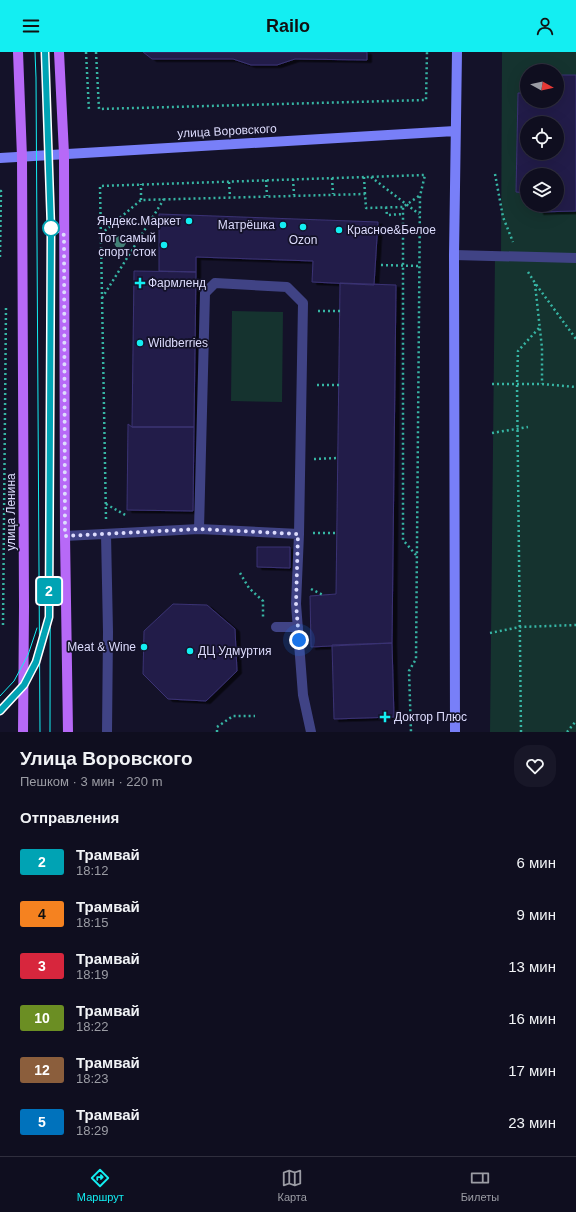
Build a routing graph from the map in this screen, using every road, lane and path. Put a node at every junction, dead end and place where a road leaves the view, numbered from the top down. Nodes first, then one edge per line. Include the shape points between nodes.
1 (18, 52) edge
2 (59, 52) edge
3 (86, 52) edge
4 (96, 52) edge
5 (427, 52) edge
6 (457, 52) edge
7 (89, 111) dead end
8 (455, 131) junction
9 (64, 154) junction
10 (0, 158) edge
11 (22, 158) junction
12 (364, 177) junction
13 (370, 177) junction
14 (332, 178) junction
15 (293, 179) junction
16 (266, 180) junction
17 (229, 182) junction
18 (141, 184) junction
19 (0, 191) edge
20 (333, 194) junction
21 (365, 194) junction
22 (294, 195) junction
23 (267, 196) junction
24 (420, 196) junction
25 (230, 197) junction
26 (164, 199) junction
27 (141, 200) junction
28 (406, 204) junction
29 (386, 207) junction
30 (403, 207) junction
31 (403, 214) junction
32 (420, 214) junction
33 (101, 234) junction
34 (454, 255) junction
35 (0, 257) edge
36 (576, 258) edge
37 (381, 265) dead end
38 (403, 266) junction
39 (419, 266) junction
40 (535, 283) dead end
41 (102, 298) junction
42 (6, 301) dead end
43 (323, 311) dead end
44 (340, 311) dead end
45 (539, 328) junction
46 (492, 384) dead end
47 (517, 384) junction
48 (542, 384) junction
49 (325, 385) dead end
50 (339, 385) dead end
51 (576, 387) edge
52 (528, 427) dead end
53 (518, 428) junction
54 (492, 434) dead end
55 (338, 458) dead end
56 (309, 459) dead end
57 (199, 529) junction
58 (337, 533) dead end
59 (106, 534) junction
60 (303, 534) junction
61 (65, 536) junction
62 (416, 555) junction
63 (240, 573) dead end
64 (307, 588) dead end
65 (323, 595) dead end
66 (263, 620) dead end
67 (3, 625) dead end
68 (576, 625) edge
69 (276, 627) dead end
70 (298, 627) junction
71 (520, 627) junction
72 (490, 633) dead end
73 (255, 716) dead end
74 (576, 721) edge
75 (23, 732) edge
76 (68, 732) edge
77 (107, 732) edge
78 (217, 732) edge
79 (311, 732) edge
80 (411, 732) edge
81 (455, 732) edge
82 (521, 732) edge
83 (567, 732) edge

1 - 11 main road, улица Ленина
2 - 9 main road
3 - 7 path
4 - 5 path via 99,109 426,100
6 - 8 main road
8 - 9 main road, улица Воровского
8 - 34 main road
9 - 11 main road, улица Воровского
9 - 61 main road
10 - 11 main road, улица Воровского
11 - 75 main road, улица Ленина
12 - 13 path
12 - 14 path
12 - 21 path
13 - 24 path via 425,175
13 - 28 path
14 - 15 path
14 - 20 path
15 - 16 path
15 - 22 path
16 - 17 path
16 - 23 path
17 - 18 path
17 - 25 path
18 - 27 path
18 - 33 path via 100,186
19 - 35 path
20 - 21 path
20 - 22 path
21 - 29 path via 366,208
22 - 23 path
23 - 25 path
24 - 28 path
24 - 32 path
25 - 26 path
26 - 27 path
26 - 41 path
27 - 33 path
28 - 30 path
28 - 32 path
29 - 30 path
29 - 31 path via 387,215
30 - 31 path
31 - 38 path
32 - 39 path
33 - 41 path
34 - 36 lane
34 - 81 main road
37 - 38 path
38 - 39 path
38 - 62 path via 403,540
39 - 62 path
40 - 45 path
41 - 59 path
42 - 67 path
43 - 44 path
45 - 47 path via 518,351
45 - 48 path
46 - 47 path
47 - 48 path
47 - 53 path
48 - 51 path
49 - 50 path
52 - 53 path
53 - 54 path
53 - 71 path
55 - 56 path
57 - 59 lane
57 - 60 lane
57 - 60 lane via 205,293 214,283 287,287 303,303
58 - 60 path
59 - 61 lane
59 - 77 lane
60 - 70 lane via 296,604
61 - 76 main road
62 - 80 path via 416,658 409,671
63 - 66 path via 249,588 264,601
64 - 65 path
68 - 71 path
69 - 70 lane
70 - 79 lane via 304,695
71 - 72 path
71 - 82 path
73 - 78 path via 233,716 217,727
74 - 83 path

